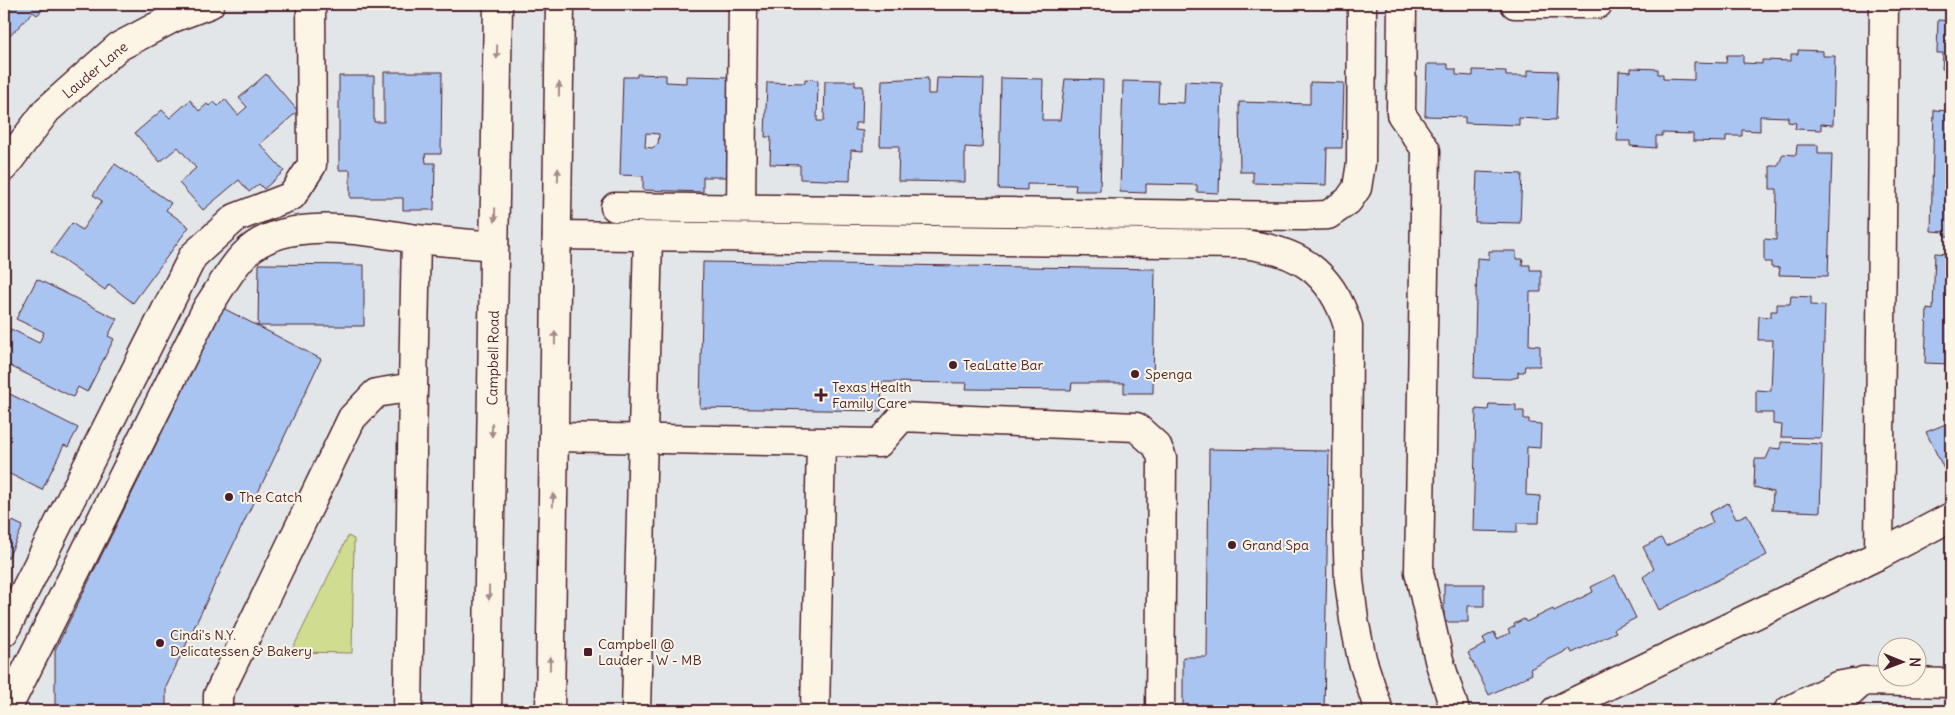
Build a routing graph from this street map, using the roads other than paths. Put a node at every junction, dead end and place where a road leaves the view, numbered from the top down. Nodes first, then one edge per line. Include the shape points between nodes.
1 (210, 4) edge
2 (311, 4) edge
3 (498, 4) edge
4 (560, 4) edge
5 (743, 4) edge
6 (1362, 4) edge
7 (1402, 4) edge
8 (1515, 4) edge
9 (1572, 4) edge
10 (1598, 4) edge
11 (1884, 4) edge
12 (4, 167) edge
13 (615, 207) dead end
14 (741, 208) junction
15 (557, 235) junction
16 (648, 236) junction
17 (416, 239) junction
18 (494, 246) junction
19 (413, 387) junction
20 (554, 437) junction
21 (643, 439) junction
22 (821, 444) junction
23 (1951, 517) edge
24 (1879, 556) junction
25 (4, 632) edge
26 (1863, 681) junction
27 (1951, 683) edge
28 (6, 711) edge
29 (218, 711) edge
30 (408, 711) edge
31 (487, 711) edge
32 (550, 711) edge
33 (636, 711) edge
34 (815, 711) edge
35 (1160, 711) edge
36 (1379, 711) edge
37 (1455, 711) edge
38 (1555, 711) edge
39 (1788, 711) edge
40 (1830, 711) edge

1 - 12 main road, Lauder Lane via 173,18 118,47 47,110
2 - 25 main road via 312,165 292,196 235,218 193,256
3 -> 18 main road, Campbell Road
15 -> 4 main road
5 - 14 main road
6 - 14 main road via 1361,163 1357,188 1348,202 1328,215
7 - 37 main road via 1401,114 1426,150 1419,572 1439,660
8 - 9 main road
9 - 10 main road
11 - 24 main road
13 - 14 main road
15 - 16 main road
20 -> 15 main road
16 - 21 main road
16 - 36 main road via 1242,244 1263,246 1303,262 1333,290 1348,326 1346,525 1349,580 1362,660
17 - 18 main road
17 - 19 main road
17 - 28 main road via 338,228 293,231 262,241 244,254 207,308
18 -> 31 main road, Campbell Road
19 - 29 main road via 376,392 352,418 218,695
19 - 30 main road
20 - 21 main road
32 -> 20 main road
21 - 22 main road
21 - 33 main road
22 - 34 main road
22 - 35 main road via 879,443 902,417 1136,427 1157,446 1162,458
23 - 24 main road
24 - 38 main road
26 - 27 main road
26 - 39 main road via 1837,686
26 - 40 main road

